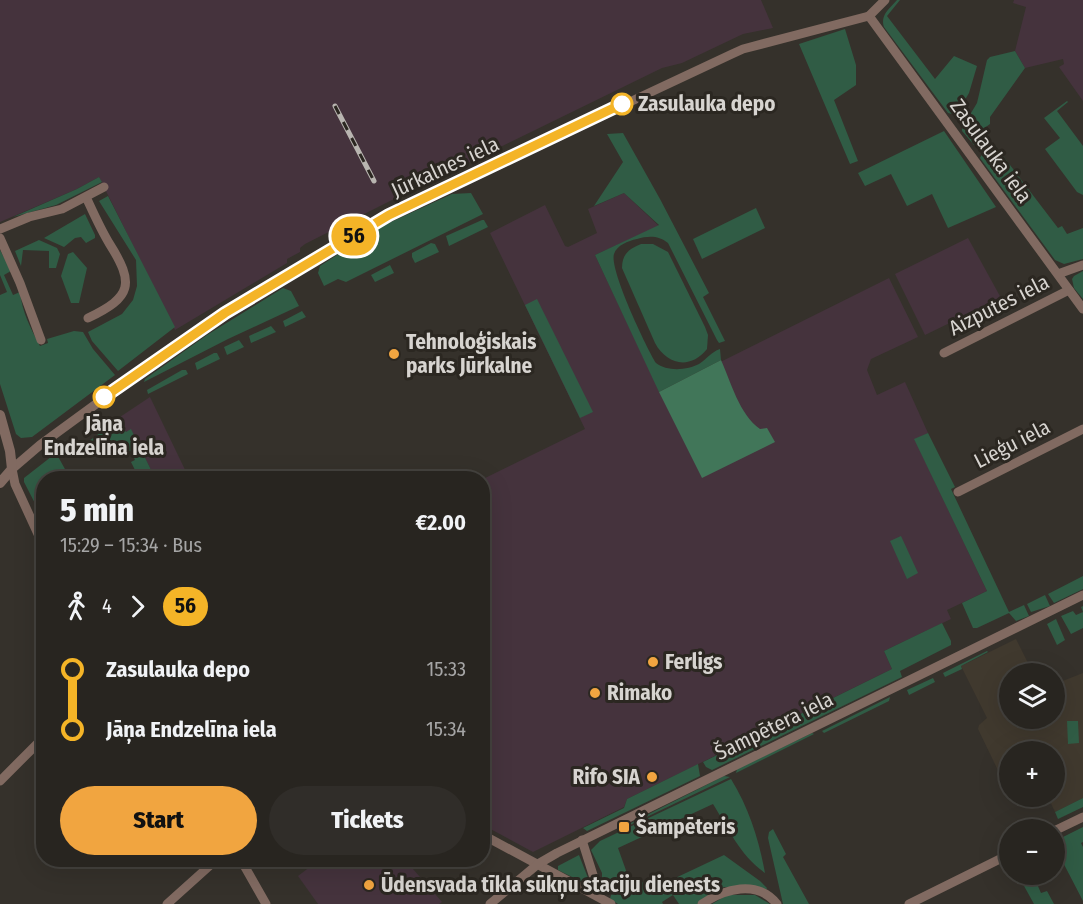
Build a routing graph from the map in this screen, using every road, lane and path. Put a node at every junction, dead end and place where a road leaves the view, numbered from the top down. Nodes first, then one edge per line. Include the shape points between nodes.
1 (885, 0) edge
2 (870, 16) junction
3 (104, 187) dead end
4 (86, 197) junction
5 (0, 229) edge
6 (0, 238) edge
7 (1083, 265) edge
8 (1058, 274) junction
9 (1069, 290) junction
10 (1083, 309) edge
11 (88, 318) dead end
12 (41, 340) dead end
13 (944, 353) dead end
14 (0, 415) edge
15 (1083, 429) edge
16 (12, 469) junction
17 (0, 483) edge
18 (958, 492) dead end
19 (36, 530) edge
20 (1083, 596) edge
21 (36, 745) edge
22 (0, 781) edge
23 (1083, 817) edge
24 (1065, 826) edge
25 (490, 839) edge
26 (582, 840) junction
27 (999, 859) edge
28 (538, 864) junction
29 (208, 867) edge
30 (245, 867) edge
31 (600, 897) junction
32 (167, 904) edge
33 (266, 904) edge
34 (490, 904) edge
35 (611, 904) edge
36 (702, 904) edge
37 (777, 904) edge
38 (909, 904) edge

1 - 2 street
2 - 8 street, Zasulauka iela
2 - 16 street, Jūrkalnes iela via 738,51 389,215 189,336
3 - 4 street
4 - 5 street
4 - 11 street via 126,278 117,301
6 - 12 street
7 - 8 street, Aizputes iela
8 - 9 street, Zasulauka iela
9 - 10 street, Zasulauka iela
9 - 13 street, Aizputes iela
14 - 16 street
15 - 18 street, Lieģu iela
16 - 17 street, Jūrkalnes iela
16 - 19 street
20 - 26 street, Šampētera iela
21 - 22 street
23 - 24 street
25 - 28 street
26 - 28 street, Šampētera iela
26 - 31 street
27 - 38 street
28 - 31 street
28 - 34 street, Šampētera iela
29 - 32 street
30 - 33 street
31 - 35 street
36 - 37 street via 726,891 741,889 762,892

